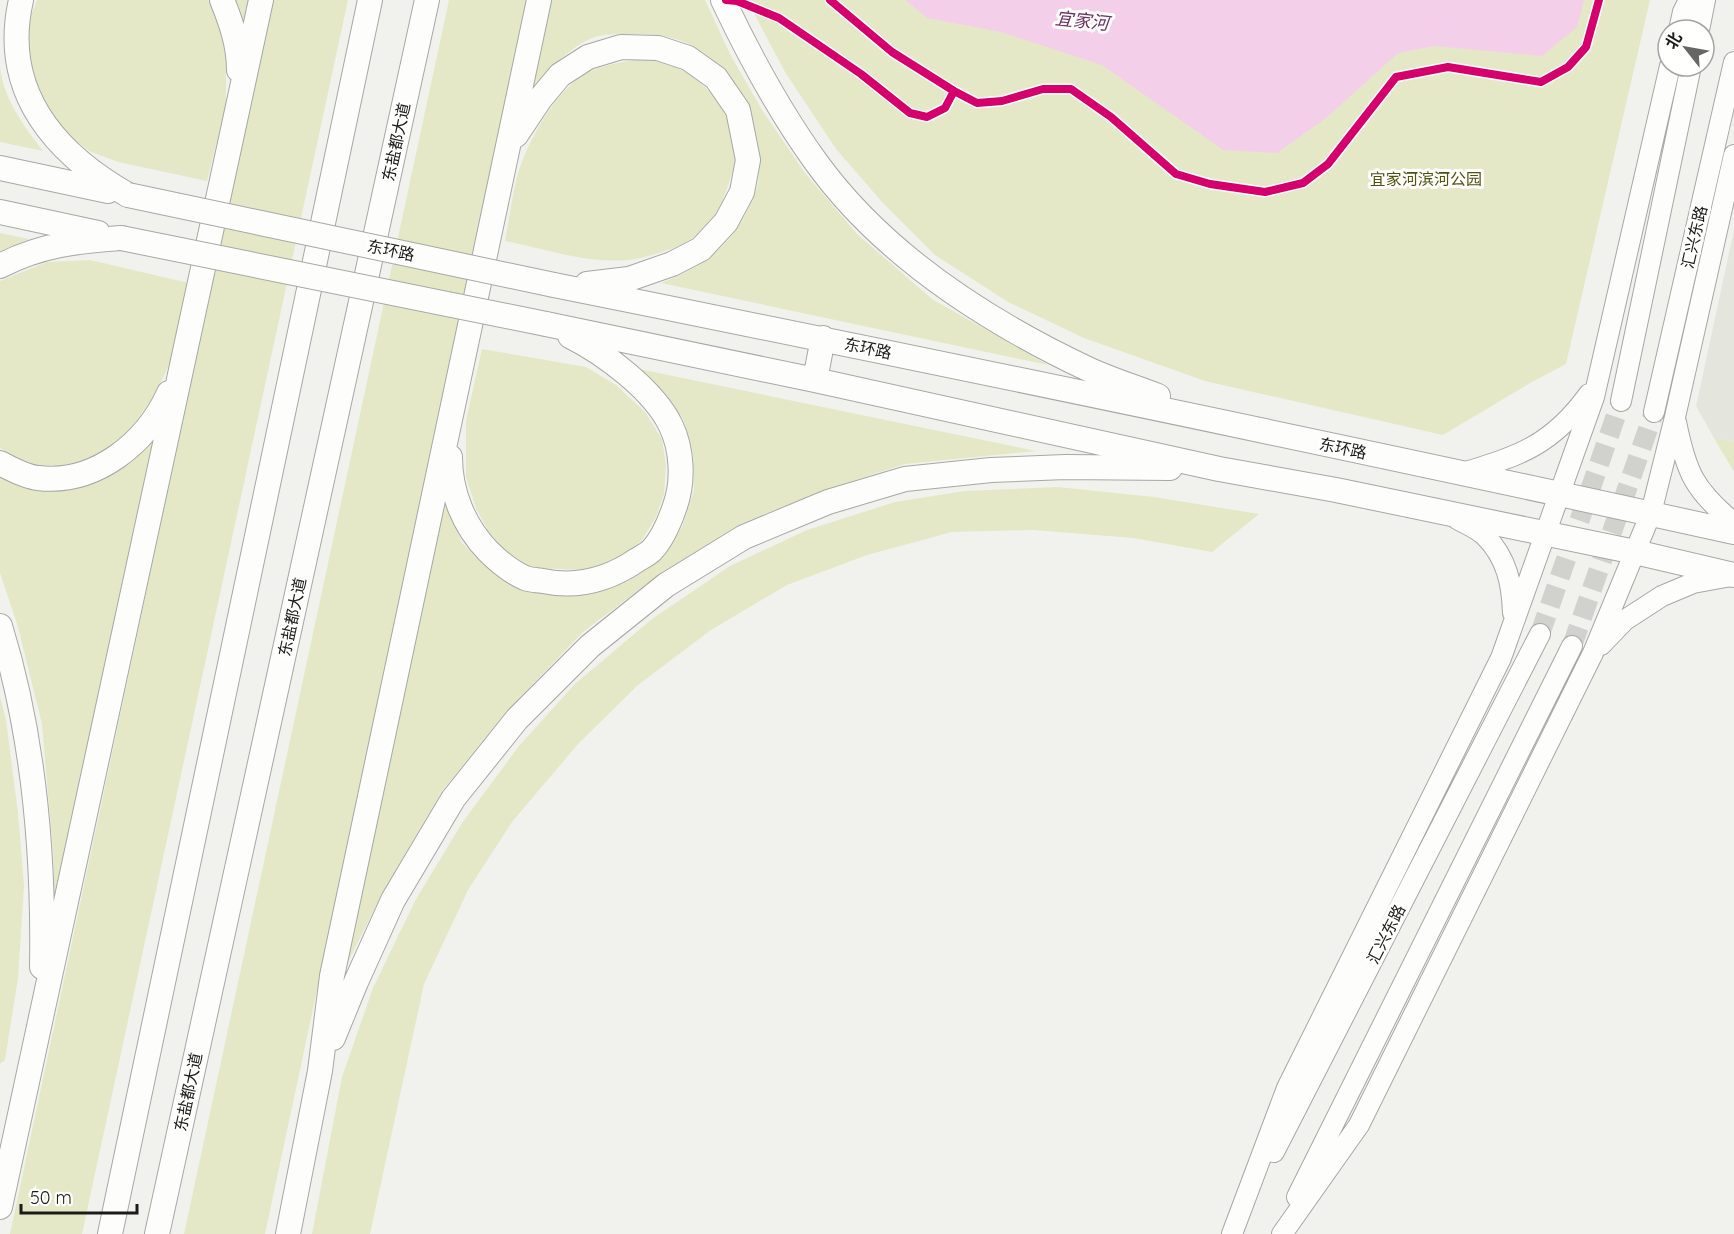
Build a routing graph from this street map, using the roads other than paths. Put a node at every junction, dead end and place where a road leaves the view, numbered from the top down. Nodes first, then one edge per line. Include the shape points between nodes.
1 (21, 0) edge
2 (222, 0) edge
3 (261, 0) edge
4 (370, 0) edge
5 (427, 0) edge
6 (539, 0) edge
7 (723, 0) edge
8 (1689, 0) edge
9 (1705, 0) edge
10 (1682, 18) edge
11 (1701, 18) edge
12 (1734, 62) edge
13 (1667, 78) edge
14 (1688, 78) edge
15 (237, 108) junction
16 (507, 153) junction
17 (1734, 154) edge
18 (0, 168) edge
19 (128, 195) junction
20 (0, 212) edge
21 (121, 238) junction
22 (0, 266) edge
23 (555, 285) junction
24 (546, 324) junction
25 (823, 338) junction
26 (183, 364) junction
27 (815, 380) junction
28 (1598, 382) junction
29 (1621, 401) tunnel mouth
30 (1654, 412) tunnel mouth
31 (1675, 417) junction
32 (1224, 422) junction
33 (450, 425) junction
34 (0, 462) edge
35 (1219, 469) junction
36 (1462, 474) junction
37 (1560, 495) junction
38 (1651, 513) junction
39 (1450, 514) junction
40 (1734, 523) edge
41 (1734, 532) edge
42 (1545, 535) junction
43 (1635, 552) junction
44 (1734, 575) edge
45 (1513, 624) junction
46 (0, 626) edge
47 (1540, 634) tunnel mouth
48 (1572, 646) tunnel mouth
49 (1593, 653) junction
50 (41, 1011) junction
51 (321, 1071) junction
52 (0, 1207) edge
53 (110, 1234) edge
54 (157, 1234) edge
55 (288, 1234) edge
56 (1232, 1234) edge
57 (1280, 1234) edge

1 - 19 highway via 8,38 10,70 23,107 45,135 76,163
2 - 15 highway via 232,23 239,60
3 - 15 highway
4 - 53 highway
5 - 54 highway, 东盐都大道
6 - 16 highway
7 - 32 highway via 777,106 817,164 867,221 933,279 1018,332 1091,370
8 - 10 main road
9 - 11 main road
12 - 30 main road, 汇兴东路
13 - 28 main road
14 - 29 main road
15 - 26 highway
16 - 23 highway via 523,122 560,75 588,57 621,47 658,48 688,58 716,78 738,110 748,160 742,192 726,222 701,249 628,279
16 - 33 highway
17 - 31 main road
18 - 19 highway, 东环路
19 - 23 highway, 东环路, bridge
20 - 21 highway
21 - 22 highway via 53,245
21 - 24 highway, bridge
23 - 25 highway, 东环路
24 - 27 highway
24 - 33 highway via 612,362 650,397 670,425 681,470 679,496 670,523 652,550 620,572 594,582 560,584 526,578 500,562 476,539 457,503 450,470
25 - 27 highway
25 - 32 highway, 东环路
26 - 34 highway via 161,412 136,441 105,466 69,477 38,478
26 - 50 highway
27 - 35 highway
28 - 36 main road via 1574,415 1547,439 1512,458
28 - 37 main road
31 - 38 main road
31 - 40 main road via 1691,477 1712,504
32 - 36 highway, 东环路
33 - 51 highway via 332,976
35 - 39 highway
35 - 51 highway via 1065,467 905,479 828,502 744,537 666,585 590,646 533,702 453,800 393,900
36 - 37 highway, 东环路
37 - 38 highway, 东环路
37 - 42 main road
38 - 41 highway, 东环路
38 - 43 main road
39 - 42 highway
39 - 45 main road via 1484,536 1504,561 1512,590
42 - 43 highway
42 - 45 main road
43 - 44 highway
43 - 49 main road
44 - 49 main road via 1693,583 1662,596 1625,620
45 - 56 main road via 1501,658 1287,1088
46 - 50 highway via 27,730 41,855
47 - 56 main road, 汇兴东路
48 - 57 main road
49 - 57 main road via 1359,1125
50 - 52 highway
51 - 55 highway

